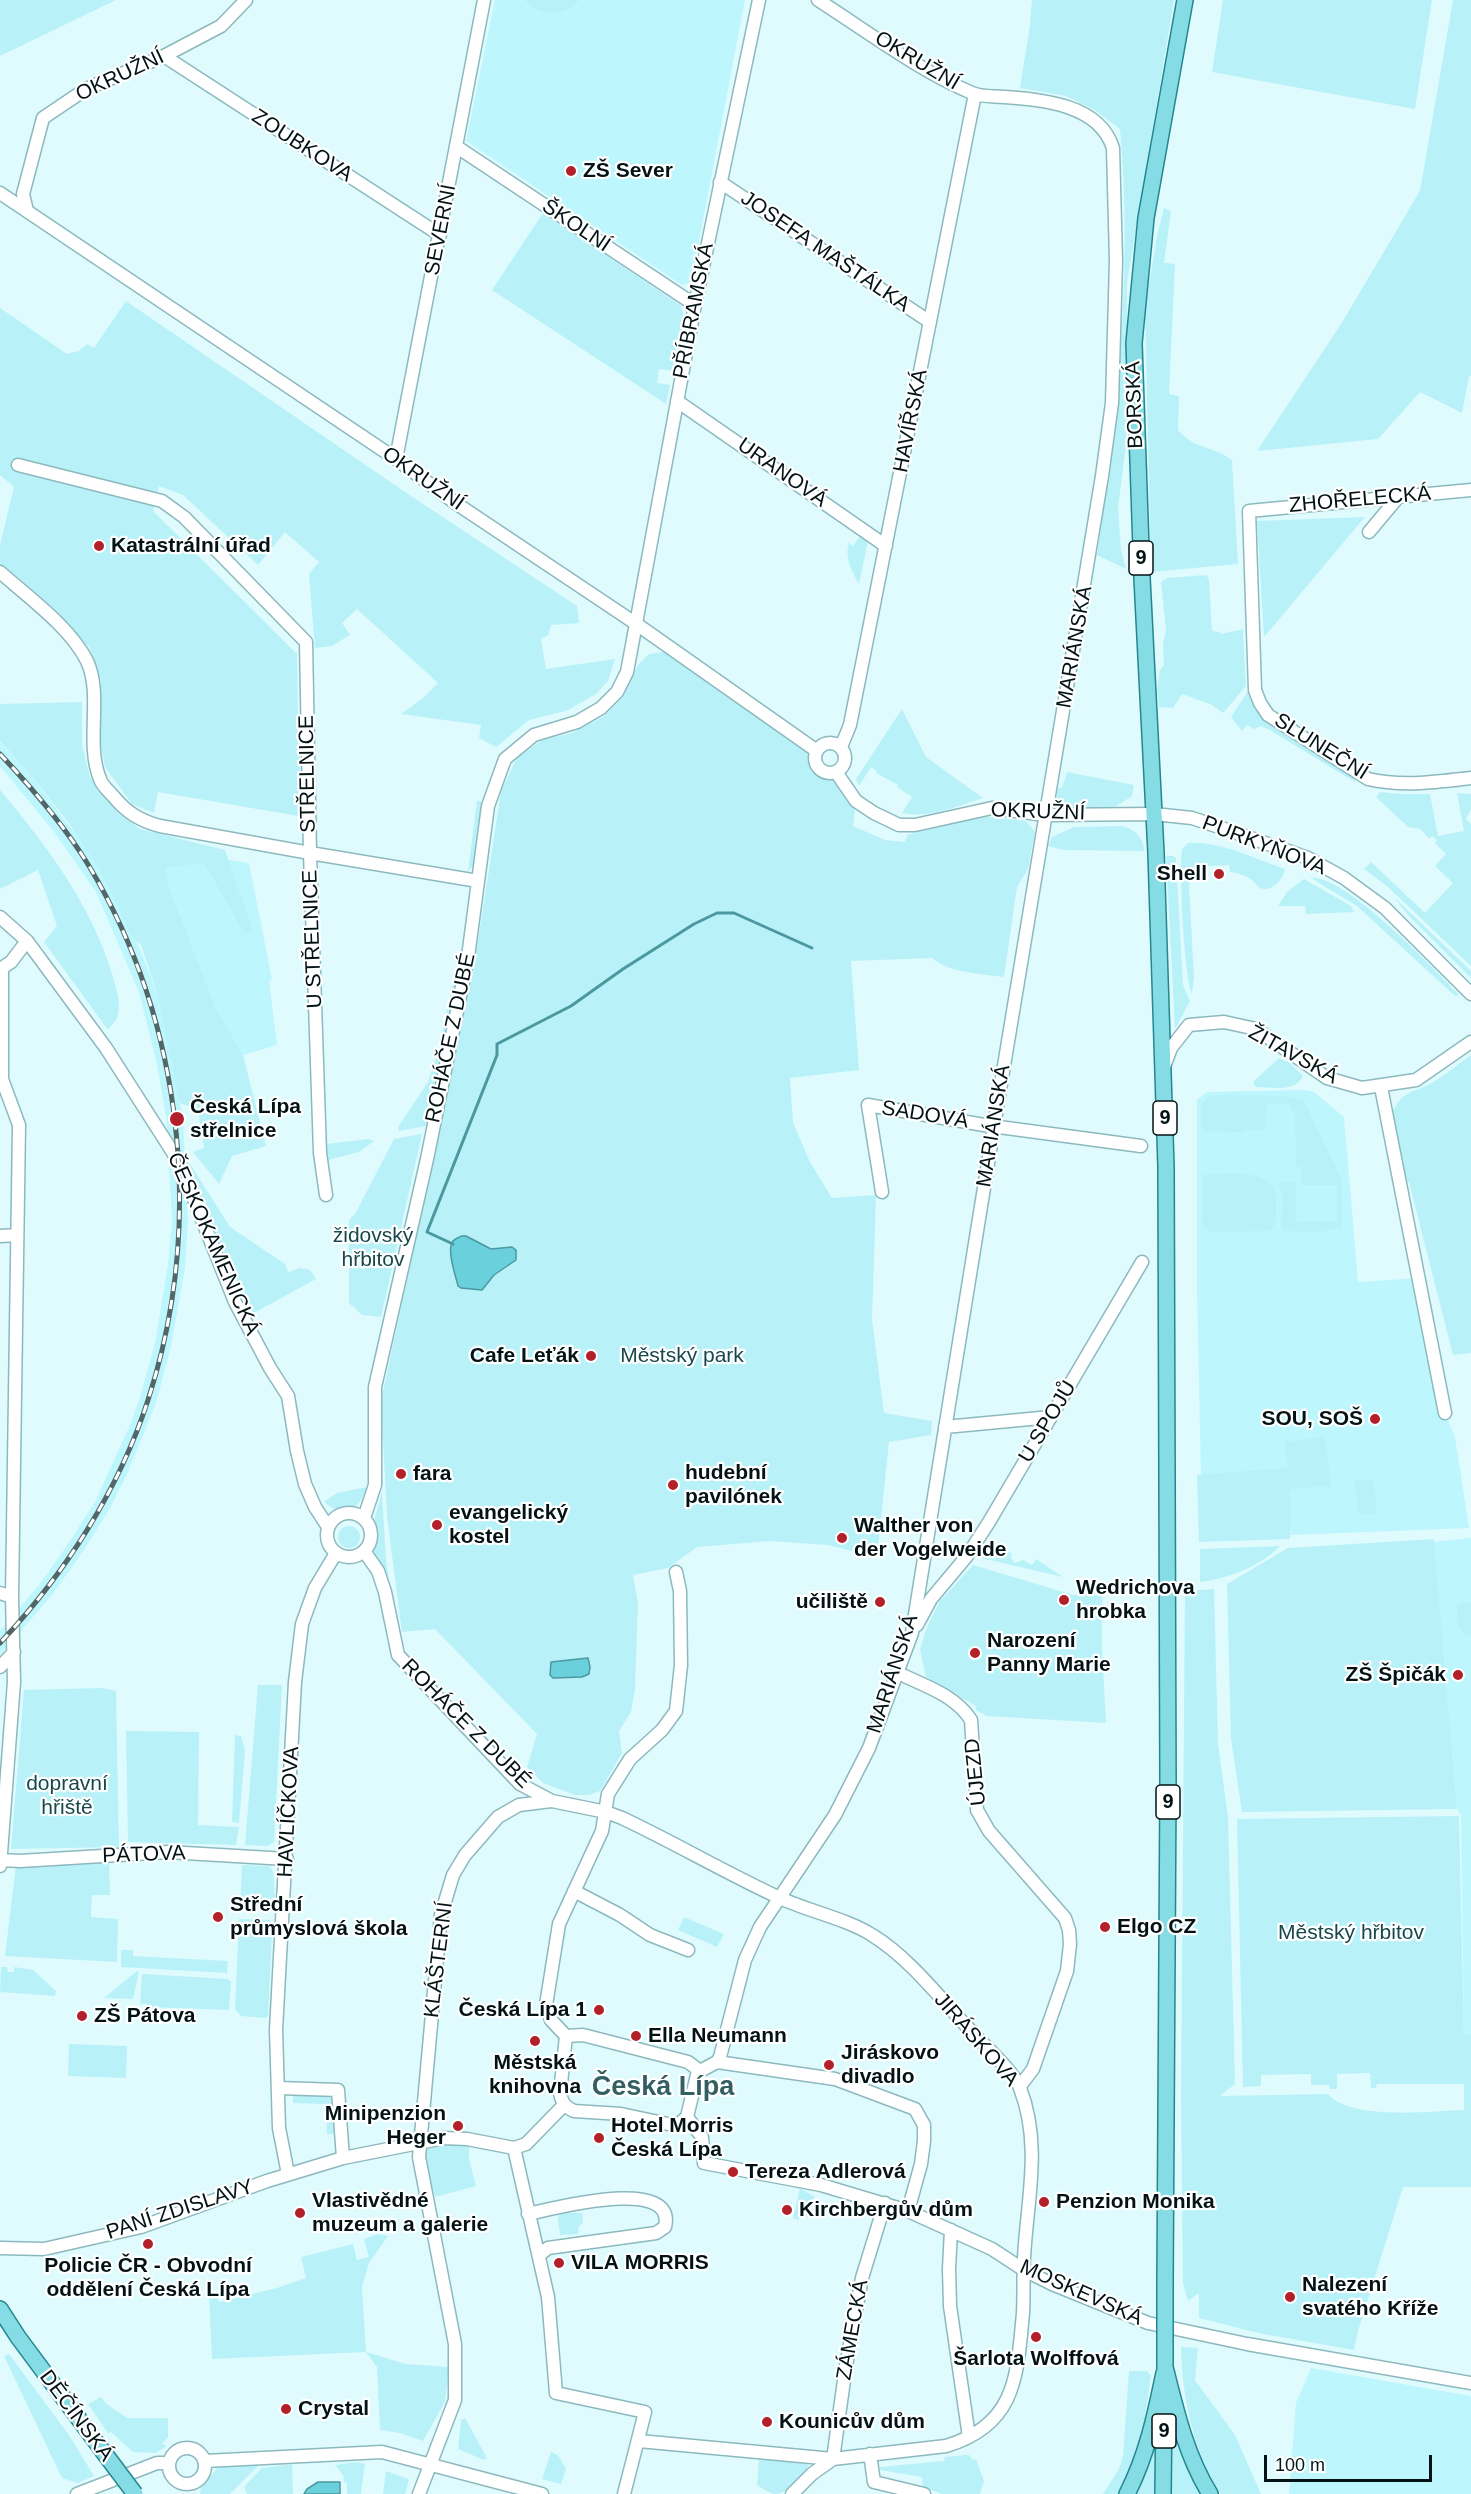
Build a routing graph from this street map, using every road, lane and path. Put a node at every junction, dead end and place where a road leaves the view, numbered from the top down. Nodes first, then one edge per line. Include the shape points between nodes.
1 (246, 0) edge
2 (484, 0) edge
3 (818, 0) edge
4 (1185, 0) edge
5 (761, 2) edge
6 (164, 57) junction
7 (975, 94) junction
8 (458, 147) junction
9 (1113, 148) joint
10 (720, 183) junction
11 (0, 193) edge
12 (27, 211) junction
13 (440, 236) junction
14 (695, 305) junction
15 (930, 322) junction
16 (677, 401) junction
17 (396, 459) junction
18 (18, 465) dead end
19 (1471, 490) edge
20 (1400, 495) junction
21 (1249, 511) joint
22 (1369, 532) dead end
23 (886, 546) junction
24 (0, 572) edge
25 (635, 623) junction
26 (841, 747) junction
27 (817, 751) junction
28 (836, 772) junction
29 (1471, 778) edge
30 (1154, 814) junction
31 (1046, 815) junction
32 (310, 853) junction
33 (478, 881) junction
34 (0, 917) edge
35 (27, 941) junction
36 (1, 968) edge
37 (1471, 994) edge
38 (1471, 1042) edge
39 (1164, 1068) junction
40 (1381, 1087) junction
41 (994, 1126) junction
42 (1141, 1146) dead end
43 (882, 1192) dead end
44 (326, 1195) dead end
45 (17, 1235) junction
46 (0, 1236) edge
47 (1142, 1263) dead end
48 (1445, 1413) dead end
49 (1051, 1417) junction
50 (945, 1427) junction
51 (315, 1507) junction
52 (339, 1515) junction
53 (364, 1518) junction
54 (328, 1527) junction
55 (364, 1551) junction
56 (336, 1553) junction
57 (676, 1572) dead end
58 (6, 1595) edge
59 (912, 1633) junction
60 (14, 1652) junction
61 (0, 1667) edge
62 (898, 1673) junction
63 (516, 1778) junction
64 (552, 1801) junction
65 (519, 1805) junction
66 (606, 1812) junction
67 (286, 1859) junction
68 (0, 1860) edge
69 (0, 1866) edge
70 (574, 1891) junction
71 (779, 1898) junction
72 (688, 1950) dead end
73 (566, 2036) junction
74 (717, 2062) junction
75 (700, 2071) junction
76 (279, 2084) junction
77 (1020, 2086) junction
78 (564, 2105) junction
79 (687, 2117) junction
80 (420, 2143) junction
81 (514, 2148) junction
82 (343, 2158) junction
83 (288, 2174) junction
84 (885, 2203) junction
85 (908, 2211) junction
86 (528, 2214) junction
87 (951, 2230) junction
88 (0, 2248) edge
89 (540, 2255) junction
90 (1024, 2270) junction
91 (0, 2309) edge
92 (0, 2319) edge
93 (18, 2337) junction
94 (1165, 2367) junction
95 (1471, 2383) edge
96 (969, 2437) junction
97 (639, 2441) junction
98 (870, 2454) junction
99 (833, 2459) junction
100 (205, 2461) junction
101 (169, 2463) junction
102 (431, 2465) junction
103 (76, 2494) edge
104 (135, 2494) edge
105 (419, 2494) edge
106 (542, 2494) edge
107 (624, 2494) edge
108 (792, 2494) edge
109 (924, 2494) edge
110 (1127, 2494) edge
111 (1163, 2494) edge
112 (1210, 2494) edge

1 - 6 street, OKRUŽNÍ via 221,26
2 - 8 street, SEVERNÍ
3 - 7 street, OKRUŽNÍ via 935,74
4 - 30 main road, BORSKÁ / 9 via 1146,218 1134,343
5 - 10 street, PŘÍBRAMSKÁ
6 - 12 street, OKRUŽNÍ via 86,88 43,118 23,194
6 - 13 street, ZOUBKOVA
7 - 9 street, OKRUŽNÍ via 1056,103 1089,117 1109,135
7 - 15 street, HAVÍŘSKÁ
8 - 13 street, SEVERNÍ
8 - 14 street, ŠKOLNÍ
9 - 31 street, MARIÁNSKÁ via 1116,261 1112,403
10 - 14 street, PŘÍBRAMSKÁ
10 - 15 street, JOSEFA MAŠTÁLKA
11 - 12 street, OKRUŽNÍ
12 - 17 street, OKRUŽNÍ
13 - 17 street, SEVERNÍ
14 - 16 street, PŘÍBRAMSKÁ
15 - 23 street, HAVÍŘSKÁ
16 - 23 street, URANOVÁ
16 - 25 street, PŘÍBRAMSKÁ
17 - 25 street, OKRUŽNÍ
18 - 32 street, STŘELNICE via 162,501 184,517 306,642
19 - 20 street, ZHOŘELECKÁ
20 - 21 street, ZHOŘELECKÁ
20 - 22 street
21 - 29 street, SLUNEČNÍ via 1253,672 1255,690 1268,715 1368,779 1413,784
23 - 26 street, HAVÍŘSKÁ via 850,725
24 - 32 street, STŘELNICE via 68,634 87,662 100,780 123,809 160,826
25 - 27 street, OKRUŽNÍ
25 - 33 street, ROHÁČE Z DUBÉ via 627,672 617,692 601,708 577,722 534,735 505,759 488,806
26 - 27 street via 825,744
26 - 28 street via 845,764
27 - 28 street, OKRUŽNÍ via 815,760 819,768 826,773
28 - 31 street, OKRUŽNÍ via 856,801 899,825 992,808
30 - 31 street, OKRUŽNÍ
30 - 37 street, PURKYŇOVA via 1192,818 1231,831 1308,858 1344,878 1385,908
30 - 39 main road, 9
31 - 41 street, MARIÁNSKÁ
32 - 33 street, U STŘELNICE
32 - 44 street, U STŘELNICE via 320,1154
33 - 53 street, ROHÁČE Z DUBÉ via 468,957 427,1159 375,1387 375,1485
34 - 35 street, ČESKOKAMENICKÁ
35 - 36 street via 11,962
35 - 51 street, ČESKOKAMENICKÁ via 106,1048 179,1162 235,1302 288,1396 305,1485
36 - 45 street via 2,1079 20,1125
38 - 40 street, ŽITAVSKÁ via 1416,1080
39 - 40 street, ŽITAVSKÁ via 1171,1048 1189,1025 1224,1022 1256,1029 1328,1078 1362,1088
39 - 94 main road, 9, bridge via 1168,1716
40 - 48 street
41 - 42 street, SADOVÁ
41 - 43 street, SADOVÁ via 868,1105
41 - 50 street, MARIÁNSKÁ
45 - 46 street
45 - 58 street
47 - 49 street, U SPOJŮ
49 - 50 street
49 - 59 street, U SPOJŮ via 967,1556 931,1599
50 - 59 street, MARIÁNSKÁ
51 - 52 street
51 - 54 street, ČESKOKAMENICKÁ
52 - 53 street via 353,1513
52 - 54 street
53 - 55 street, ROHÁČE Z DUBÉ via 372,1534
54 - 56 street via 328,1541
55 - 56 street via 351,1557
55 - 63 street, ROHÁČE Z DUBÉ via 378,1571 385,1592 398,1655
56 - 67 street, HAVLÍČKOVA via 315,1588 302,1624 295,1682
57 - 66 street via 681,1665 676,1711 662,1730 630,1759 608,1794
58 - 60 street
59 - 62 street, MARIÁNSKÁ
60 - 61 street
60 - 68 street
62 - 71 street, MARIÁNSKÁ via 869,1748 835,1815
62 - 77 street, ÚJEZD via 963,1707 971,1720 977,1810 989,1831 1065,1918 1069,1930 1067,1971 1033,2069
63 - 64 street, ROHÁČE Z DUBÉ
63 - 65 street
64 - 65 street, KLÁŠTERNÍ
64 - 66 street, ROHÁČE Z DUBÉ
65 - 80 street, KLÁŠTERNÍ via 498,1817 465,1855 453,1875 441,1915
66 - 70 street via 602,1831
66 - 71 street, ROHÁČE Z DUBÉ
67 - 68 street, PÁTOVA via 168,1852
67 - 76 street, HAVLÍČKOVA via 276,2030
68 - 69 street
70 - 72 street via 650,1935
70 - 73 street via 559,1924 546,2005 551,2020
71 - 74 street, MARIÁNSKÁ via 745,1960
71 - 77 street, JIRÁSKOVA via 871,1934 895,1951
73 - 75 street via 583,2035 688,2062
73 - 78 street via 560,2093
74 - 75 street
74 - 85 street via 835,2079 915,2109 924,2125 921,2164
75 - 79 street
76 - 82 street via 338,2090
76 - 83 street, HAVLÍČKOVA via 279,2128
77 - 90 street, JIRÁSKOVA via 1033,2147
78 - 79 street via 574,2111 621,2114 674,2125
78 - 81 street via 526,2144
79 - 84 street, MOSKEVSKÁ via 702,2138 704,2163 821,2185
80 - 81 street, PANÍ ZDISLAVY via 467,2139
80 - 82 street, PANÍ ZDISLAVY
80 - 102 street, KLÁŠTERNÍ via 455,2344 455,2400
81 - 86 street
82 - 83 street, PANÍ ZDISLAVY
83 - 88 street, PANÍ ZDISLAVY via 141,2228 44,2249
84 - 85 street, MOSKEVSKÁ
84 - 99 street, ZÁMECKÁ via 862,2278
85 - 87 street, MOSKEVSKÁ
86 - 89 street
86 - 89 street via 626,2197 660,2206 665,2211 665,2227 656,2233 549,2248
87 - 90 street, MOSKEVSKÁ via 992,2249
87 - 96 street via 950,2306
89 - 97 street via 548,2297 556,2393 645,2412
90 - 95 street, MOSKEVSKÁ via 1148,2323
90 - 96 street, JIRÁSKOVA via 1016,2379 1002,2410
91 - 93 main road, DĚČÍNSKÁ
92 - 93 main road, DĚČÍNSKÁ
93 - 104 main road, DĚČÍNSKÁ, bridge
94 - 110 main road via 1150,2439
94 - 111 main road, 9
94 - 112 main road via 1192,2458
96 - 98 street, JIRÁSKOVA via 946,2446
97 - 99 street, JIRÁSKOVA
97 - 107 street
98 - 99 street, JIRÁSKOVA
98 - 109 street via 874,2482
99 - 108 street
100 - 101 street via 197,2450 186,2448 175,2452
100 - 101 street via 205,2472 192,2484 175,2480
100 - 102 street via 377,2451
101 - 103 street via 157,2463
102 - 105 street, KLÁŠTERNÍ
102 - 106 street

